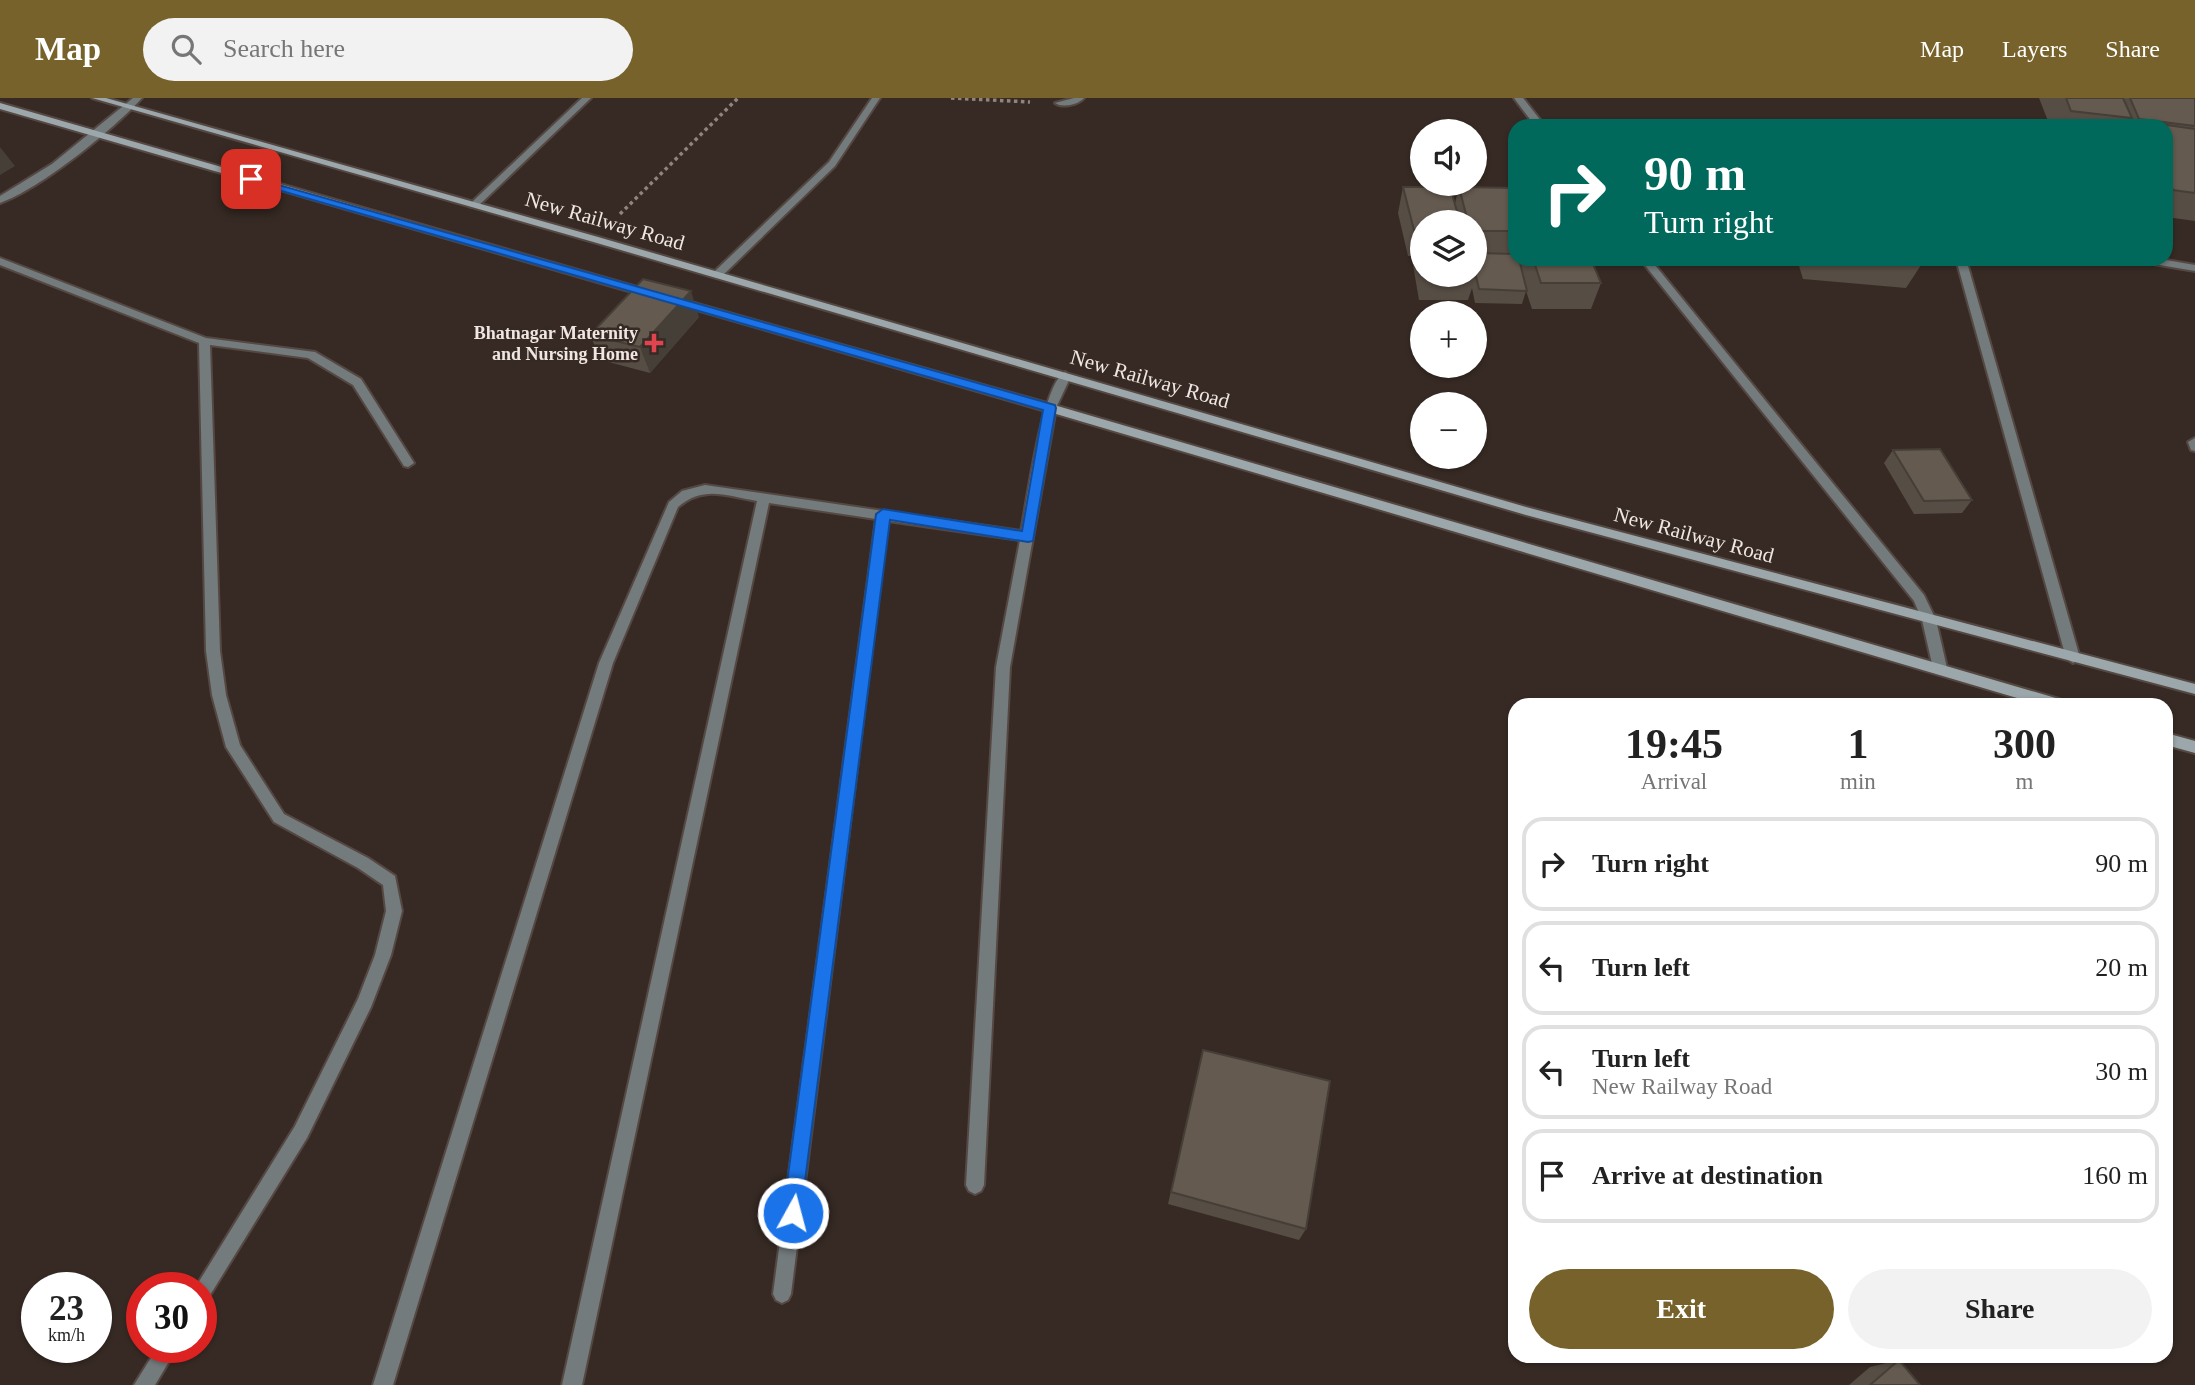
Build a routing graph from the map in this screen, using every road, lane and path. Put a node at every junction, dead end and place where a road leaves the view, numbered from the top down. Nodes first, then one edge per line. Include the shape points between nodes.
1 (96, 98) edge
2 (138, 98) edge
3 (587, 98) edge
4 (738, 98) edge
5 (876, 98) edge
6 (951, 98) edge
7 (1080, 98) edge
8 (1518, 98) edge
9 (1059, 103) joint
10 (0, 106) edge
11 (127, 108) junction
12 (1534, 119) edge
13 (97, 135) junction
14 (0, 200) edge
15 (474, 205) junction
16 (594, 239) junction
17 (0, 261) edge
18 (2173, 264) edge
19 (1651, 266) edge
20 (1963, 266) edge
21 (2195, 268) edge
22 (717, 275) junction
23 (656, 296) edge
24 (669, 299) edge
25 (204, 341) junction
26 (1065, 376) junction
27 (1050, 408) junction
28 (408, 463) dead end
29 (764, 498) junction
30 (883, 514) junction
31 (1028, 537) junction
32 (1929, 620) junction
33 (2073, 658) junction
34 (1940, 668) junction
35 (2195, 689) edge
36 (2037, 698) edge
37 (2173, 740) edge
38 (2195, 747) edge
39 (975, 1185) dead end
40 (214, 1272) edge
41 (782, 1294) dead end
42 (158, 1363) edge
43 (144, 1385) edge
44 (383, 1385) edge
45 (572, 1385) edge

1 - 11 main road, New Railway Road
2 - 11 street
3 - 15 street
4 - 16 path
5 - 22 street via 832,164
6 - 9 path
7 - 9 street
8 - 12 street
10 - 13 main road
11 - 13 street
11 - 15 main road, New Railway Road
13 - 14 street
13 - 23 main road
15 - 16 main road, New Railway Road
16 - 22 main road, New Railway Road
17 - 25 street
18 - 21 street
19 - 32 street via 1919,598
20 - 33 street
22 - 26 main road, New Railway Road
24 - 27 main road
25 - 28 street via 311,355 357,382
25 - 40 street via 213,651 233,747 279,818 390,881 394,911 365,1002 313,1108
26 - 27 street
26 - 32 main road, New Railway Road via 1526,511
27 - 31 street
27 - 34 main road
29 - 30 street
29 - 44 street via 705,489 685,494 673,505 606,663
29 - 45 street
30 - 31 street
30 - 41 street
31 - 39 street via 1003,667
32 - 33 main road, New Railway Road
32 - 34 street
33 - 35 main road, New Railway Road
34 - 36 main road
37 - 38 main road
42 - 43 street

